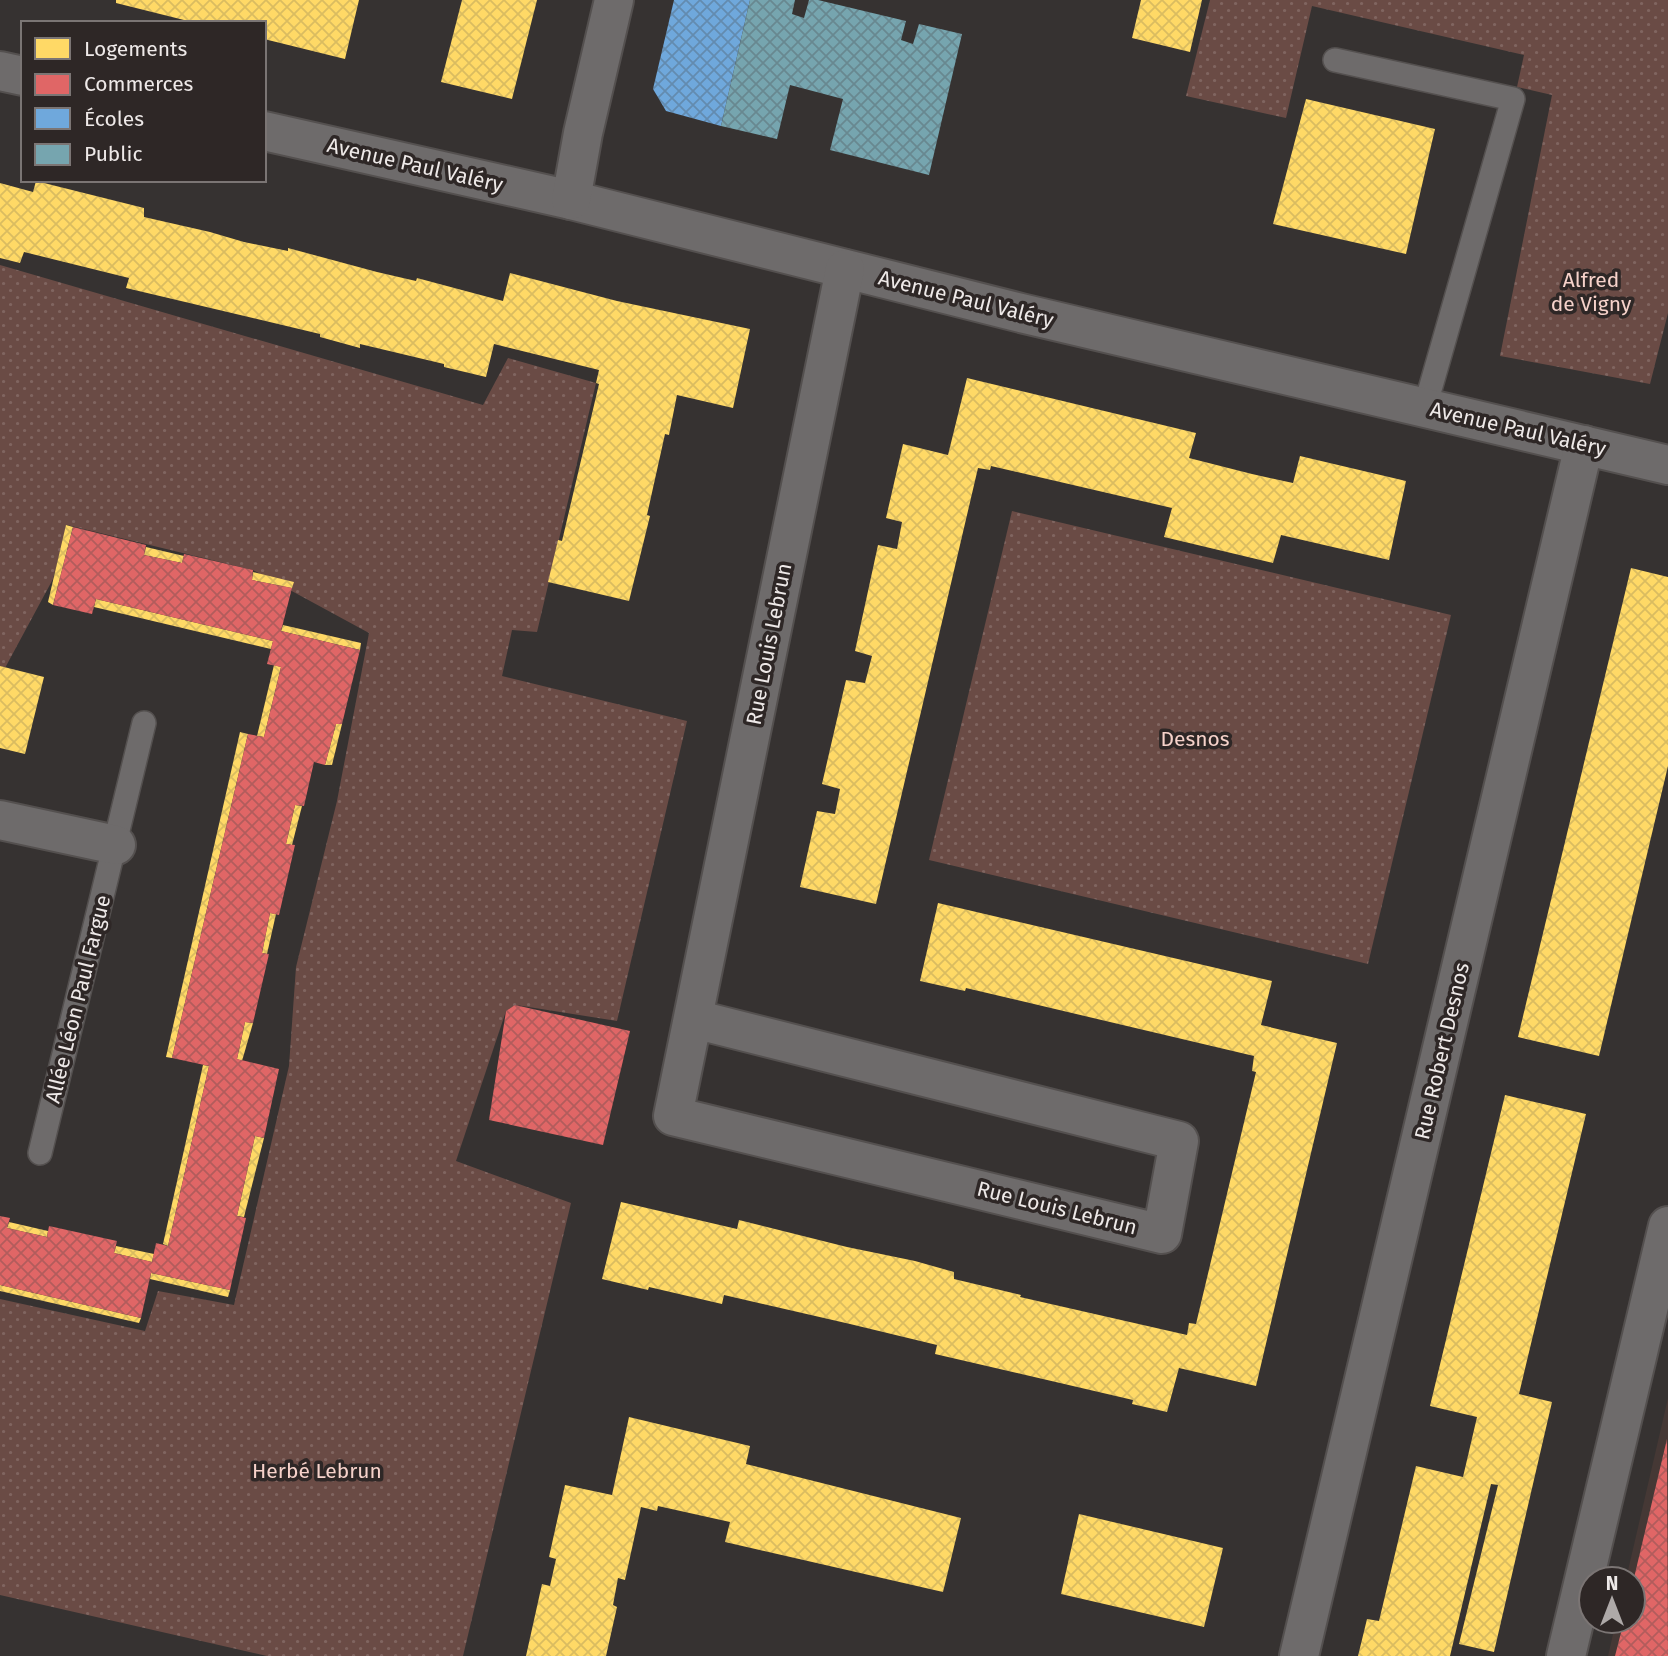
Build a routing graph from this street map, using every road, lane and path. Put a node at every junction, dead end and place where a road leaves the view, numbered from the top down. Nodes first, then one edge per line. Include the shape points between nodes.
1 (614, 0) edge
2 (1335, 60) dead end
3 (0, 71) edge
4 (21, 76) edge
5 (266, 131) edge
6 (570, 200) junction
7 (845, 269) junction
8 (1425, 407) junction
9 (1584, 445) junction
10 (1668, 465) edge
11 (144, 723) dead end
12 (0, 820) edge
13 (116, 845) junction
14 (694, 1019) junction
15 (40, 1153) dead end
16 (1668, 1226) edge
17 (1299, 1656) edge
18 (1566, 1656) edge

1 - 6 street
2 - 8 lane via 1513,99
3 - 4 street
5 - 6 street, Avenue Paul Valéry
6 - 7 street, Avenue Paul Valéry
7 - 8 street, Avenue Paul Valéry
7 - 14 street, Rue Louis Lebrun
8 - 9 street, Avenue Paul Valéry
9 - 10 street, Avenue Paul Valéry
9 - 17 street, Rue Robert Desnos
11 - 13 lane, Allée Léon Paul Fargue
12 - 13 street
13 - 15 lane, Allée Léon Paul Fargue
14 - 14 street, Rue Louis Lebrun via 673,1116 1162,1234 1179,1141
16 - 18 street

